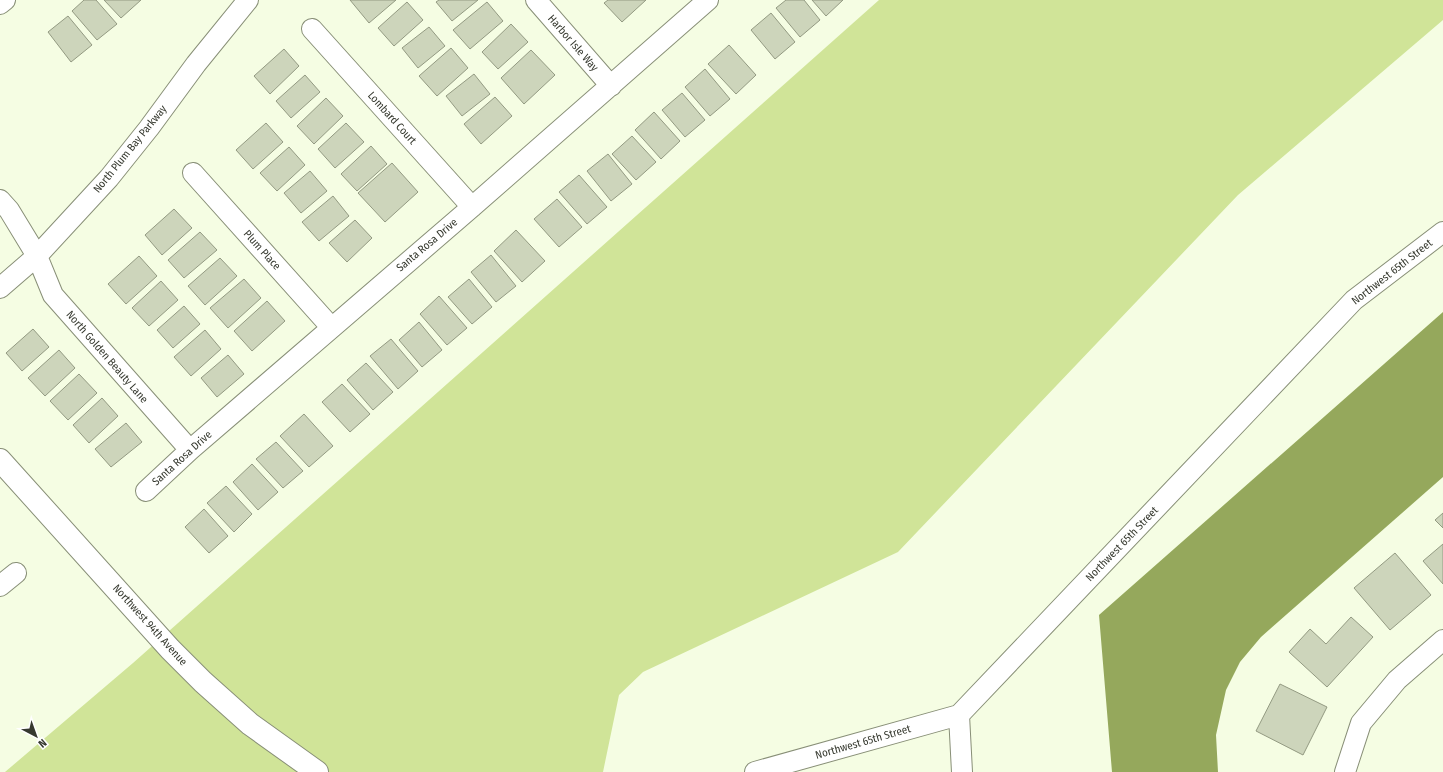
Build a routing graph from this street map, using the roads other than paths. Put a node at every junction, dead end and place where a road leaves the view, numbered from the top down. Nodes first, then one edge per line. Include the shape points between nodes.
1 (5, 0) edge
2 (248, 0) edge
3 (536, 0) edge
4 (708, 0) edge
5 (0, 4) edge
6 (312, 29) dead end
7 (611, 86) junction
8 (193, 173) dead end
9 (0, 200) edge
10 (472, 207) junction
11 (1443, 232) edge
12 (36, 256) junction
13 (0, 288) edge
14 (331, 327) junction
15 (190, 450) junction
16 (0, 460) edge
17 (146, 491) dead end
18 (16, 573) dead end
19 (0, 586) edge
20 (1443, 640) edge
21 (959, 715) junction
22 (317, 772) edge
23 (755, 772) edge
24 (962, 772) edge
25 (1346, 772) edge

1 - 5 street
2 - 12 street, North Plum Bay Parkway via 108,178
3 - 7 street, Harbor Isle Way
4 - 7 street, Santa Rosa Drive
6 - 10 street, Lombard Court
7 - 10 street, Santa Rosa Drive
8 - 14 street, Plum Place
9 - 12 street, North Golden Beauty Lane via 9,210
10 - 14 street, Santa Rosa Drive
11 - 21 street, Northwest 65th Street via 1354,300
12 - 13 street, North Plum Bay Parkway
12 - 15 street, North Golden Beauty Lane via 53,295
14 - 15 street, Santa Rosa Drive
15 - 17 street, Santa Rosa Drive
16 - 22 street, Northwest 94th Avenue via 170,649 203,682 250,724
18 - 19 street
20 - 25 street via 1397,680 1361,723
21 - 23 street, Northwest 65th Street
21 - 24 street

